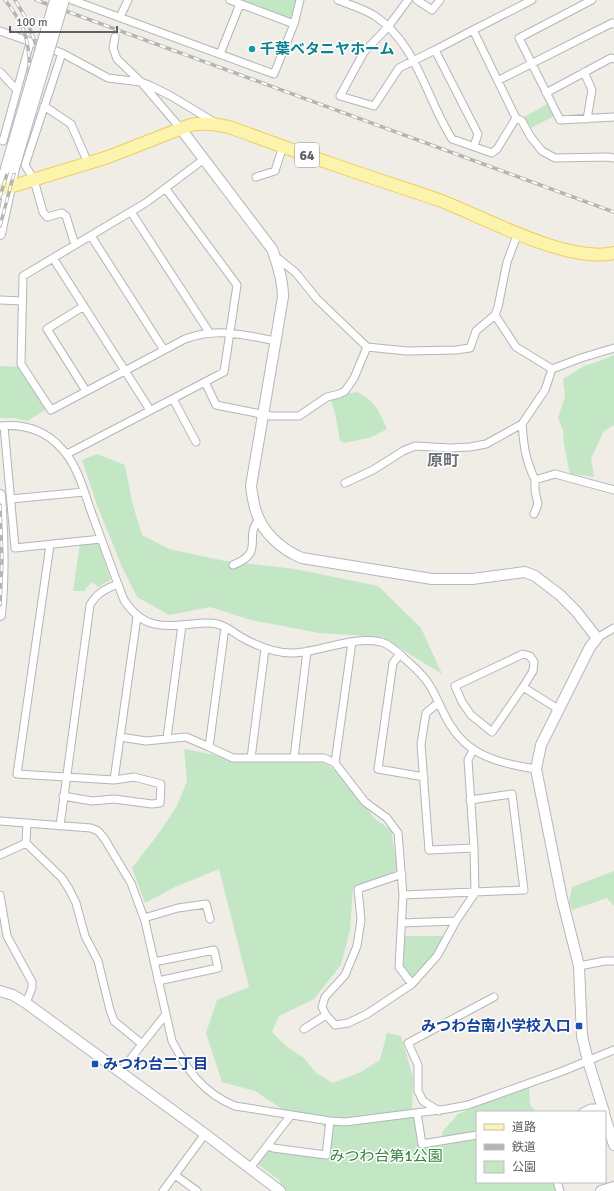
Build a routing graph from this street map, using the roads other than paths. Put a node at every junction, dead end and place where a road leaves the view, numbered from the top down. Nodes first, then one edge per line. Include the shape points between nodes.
1 (55, 0) edge
2 (64, 0) edge
3 (128, 0) edge
4 (230, 0) edge
5 (300, 0) edge
6 (338, 0) edge
7 (408, 0) edge
8 (418, 0) edge
9 (440, 0) edge
10 (532, 0) edge
11 (592, 0) edge
12 (76, 1) edge
13 (349, 2) edge
14 (240, 4) junction
15 (120, 17) junction
16 (294, 24) junction
17 (614, 24) edge
18 (388, 27) junction
19 (473, 30) junction
20 (0, 31) edge
21 (115, 37) dead end
22 (30, 43) junction
23 (435, 50) junction
24 (62, 53) junction
25 (220, 54) junction
26 (614, 59) edge
27 (414, 61) junction
28 (531, 64) junction
29 (0, 72) edge
30 (584, 72) junction
31 (499, 80) junction
32 (141, 82) junction
33 (16, 89) junction
34 (546, 93) junction
35 (44, 106) junction
36 (614, 117) edge
37 (516, 118) junction
38 (587, 118) junction
39 (216, 124) junction
40 (181, 129) junction
41 (0, 138) edge
42 (283, 146) junction
43 (474, 146) junction
44 (614, 158) edge
45 (204, 159) junction
46 (88, 164) junction
47 (10, 168) junction
48 (256, 177) dead end
49 (34, 180) junction
50 (166, 188) junction
51 (3, 190) edge
52 (131, 212) junction
53 (518, 233) junction
54 (0, 234) edge
55 (91, 236) junction
56 (75, 245) junction
57 (614, 253) edge
58 (53, 258) junction
59 (276, 259) junction
60 (0, 300) edge
61 (22, 301) junction
62 (84, 306) junction
63 (495, 315) junction
64 (209, 332) junction
65 (230, 333) junction
66 (276, 341) junction
67 (367, 347) junction
68 (614, 348) edge
69 (164, 350) junction
70 (552, 369) junction
71 (125, 371) junction
72 (205, 382) junction
73 (86, 391) junction
74 (173, 399) junction
75 (150, 410) junction
76 (264, 414) junction
77 (522, 424) junction
78 (2, 426) edge
79 (196, 442) dead end
80 (67, 454) junction
81 (535, 480) junction
82 (345, 483) dead end
83 (614, 490) edge
84 (84, 492) junction
85 (0, 495) edge
86 (11, 499) junction
87 (534, 514) dead end
88 (259, 519) junction
89 (102, 539) junction
90 (50, 545) junction
91 (233, 566) dead end
92 (118, 584) junction
93 (0, 615) edge
94 (137, 617) junction
95 (182, 625) junction
96 (225, 627) junction
97 (614, 628) edge
98 (597, 638) junction
99 (352, 642) junction
100 (265, 649) junction
101 (307, 651) junction
102 (400, 654) junction
103 (523, 687) junction
104 (438, 703) junction
105 (558, 709) junction
106 (120, 737) junction
107 (167, 738) junction
108 (209, 747) junction
109 (473, 750) junction
110 (251, 758) junction
111 (294, 758) junction
112 (335, 763) junction
113 (536, 769) junction
114 (66, 777) junction
115 (424, 777) junction
116 (114, 780) junction
117 (63, 796) junction
118 (470, 800) junction
119 (0, 821) edge
120 (27, 823) junction
121 (60, 826) junction
122 (26, 843) junction
123 (474, 848) junction
124 (0, 855) edge
125 (402, 874) junction
126 (475, 893) junction
127 (0, 894) edge
128 (403, 895) junction
129 (144, 918) junction
130 (210, 920) dead end
131 (456, 921) junction
132 (402, 923) junction
133 (614, 961) edge
134 (154, 962) junction
135 (578, 966) junction
136 (158, 981) junction
137 (412, 984) junction
138 (0, 991) edge
139 (494, 997) dead end
140 (26, 1003) junction
141 (166, 1014) junction
142 (326, 1015) junction
143 (304, 1029) dead end
144 (142, 1044) junction
145 (614, 1050) edge
146 (588, 1061) junction
147 (120, 1072) junction
148 (439, 1111) junction
149 (585, 1111) edge
150 (601, 1111) edge
151 (604, 1111) edge
152 (417, 1114) junction
153 (291, 1115) junction
154 (606, 1118) edge
155 (330, 1121) junction
156 (610, 1131) edge
157 (206, 1134) junction
158 (476, 1135) edge
159 (268, 1145) junction
160 (614, 1145) edge
161 (250, 1168) junction
162 (174, 1176) junction
163 (614, 1187) edge
164 (163, 1191) edge
165 (197, 1191) edge
166 (280, 1191) edge
167 (601, 1191) edge

1 - 47 street, bridge
2 - 47 street, bridge
3 - 15 street
4 - 14 street
5 - 16 street
6 - 13 street
7 - 18 street
8 - 9 street via 432,10
10 - 19 street
11 - 28 street via 518,38
12 - 15 street
13 - 18 street via 374,15
14 - 16 street
14 - 25 street
15 - 25 street
16 - 25 street via 274,74
17 - 28 street
18 - 27 street via 397,35
18 - 27 street via 364,52 340,96 374,106 399,68
19 - 23 street
19 - 31 street
20 - 22 street
21 - 32 street via 114,48 118,59
22 - 24 street
22 - 33 street
23 - 27 street
23 - 43 street via 478,134
24 - 32 street via 108,78
24 - 35 street
26 - 30 street via 611,58
27 - 43 street via 452,138
28 - 31 street
28 - 34 street
29 - 33 street
30 - 34 street
30 - 38 street via 592,90
31 - 37 street
32 - 39 street via 162,91
32 - 40 street
33 - 41 street via 3,141
34 - 38 street via 560,120
35 - 46 street via 71,124
35 - 49 street via 25,165
36 - 38 street
37 - 43 street via 498,150 492,153
37 - 44 street via 522,121 542,151 555,158
39 - 40 main road, 64 via 202,123
39 - 42 main road, 64
40 - 45 street
40 - 46 main road, 64
42 - 48 street via 275,171
42 - 53 main road, 64 via 440,201
45 - 50 street
45 - 59 street via 263,236
46 - 49 main road, 64
47 - 51 street
49 - 51 main road, 64
49 - 56 street via 43,212 47,217 62,213 66,216
50 - 52 street
50 - 65 street via 237,285
51 - 54 street
52 - 55 street
52 - 64 street
53 - 57 main road, 64 via 589,255
53 - 63 street via 507,262
55 - 56 street
55 - 69 street
56 - 58 street
58 - 61 street via 23,276
58 - 62 street
59 - 66 street via 283,286
59 - 67 street via 296,273 317,299
60 - 61 street
61 - 73 street via 21,364 51,410
62 - 71 street
62 - 73 street via 47,329
63 - 67 street via 476,331 470,348 407,351
63 - 70 street via 516,347
64 - 65 street
64 - 69 street via 185,339
65 - 66 street
65 - 72 street via 224,372
66 - 76 street
67 - 76 street via 354,378 345,391 328,397 299,416
68 - 70 street
69 - 71 street
70 - 77 street via 545,390
71 - 73 street
71 - 75 street
72 - 74 street
72 - 76 street via 216,405
74 - 75 street
74 - 79 street
75 - 80 street
76 - 88 street via 251,486 254,507
77 - 81 street via 524,452
77 - 82 street via 486,444 450,448 415,446
78 - 80 street via 32,429 54,441
78 - 86 street
80 - 84 street
81 - 83 street via 555,474
81 - 87 street via 538,504
84 - 86 street
84 - 89 street
85 - 93 street via 4,560
86 - 90 street via 15,548
88 - 91 street via 254,525 252,552
88 - 98 street via 279,545 302,558 432,579 472,579 525,572 535,576 560,595
89 - 90 street
89 - 92 street
90 - 114 street via 17,774
92 - 94 street via 124,600
92 - 114 street via 101,591 90,605
94 - 95 street via 161,626
94 - 106 street
95 - 96 street via 216,623
95 - 107 street
96 - 100 street
96 - 108 street
97 - 98 street
98 - 105 street
99 - 101 street
99 - 102 street via 360,640 384,643
99 - 112 street
100 - 101 street via 285,652
100 - 110 street
101 - 111 street
102 - 104 street via 424,678
102 - 115 street via 393,663 378,769
103 - 103 street via 492,732 471,715 455,686 523,654 530,656 534,662 534,671
103 - 105 street
104 - 109 street via 446,721
104 - 115 street via 426,713 421,744
105 - 113 street via 541,745
106 - 107 street via 146,741
106 - 116 street
107 - 108 street via 186,737
108 - 110 street via 233,758
109 - 113 street via 510,765
109 - 118 street via 468,760
110 - 111 street
111 - 112 street via 324,758
112 - 125 street via 365,802 387,818 398,833
113 - 135 street
114 - 116 street
114 - 117 street
115 - 123 street via 429,850
116 - 117 street via 134,777 161,784 160,803 114,799 92,801
117 - 121 street
118 - 123 street
118 - 126 street via 512,794 524,890
119 - 120 street
120 - 121 street
120 - 122 street
121 - 129 street via 91,828 98,831 131,883
122 - 124 street
122 - 144 street via 70,889 85,936 98,961 114,1020
123 - 126 street
125 - 128 street
125 - 142 street via 358,889 361,920 357,946 345,975 325,997 322,1007
126 - 128 street
126 - 131 street
127 - 140 street via 7,936 32,982
128 - 132 street
129 - 130 street via 178,908 206,904
129 - 134 street
131 - 132 street
131 - 137 street via 437,956
132 - 137 street via 399,967
133 - 135 street
134 - 136 street
134 - 136 street via 214,950 218,968
135 - 146 street via 581,1026
136 - 141 street
137 - 142 street via 348,1023 335,1025
138 - 140 street via 14,995
139 - 148 street via 408,1043 418,1065 418,1091 423,1101
140 - 147 street
141 - 144 street
141 - 153 street via 172,1040 181,1059 210,1092 235,1106
142 - 143 street
144 - 147 street
145 - 146 street
146 - 148 street via 468,1105
146 - 151 street
147 - 157 street
148 - 152 street
149 - 150 street via 591,1108
152 - 155 street via 360,1121
152 - 158 street via 422,1144
153 - 155 street
153 - 159 street
154 - 156 street
155 - 159 street via 326,1154 272,1148
156 - 160 street
157 - 161 street
157 - 162 street
159 - 161 street
161 - 166 street
162 - 164 street
162 - 165 street
163 - 167 street

